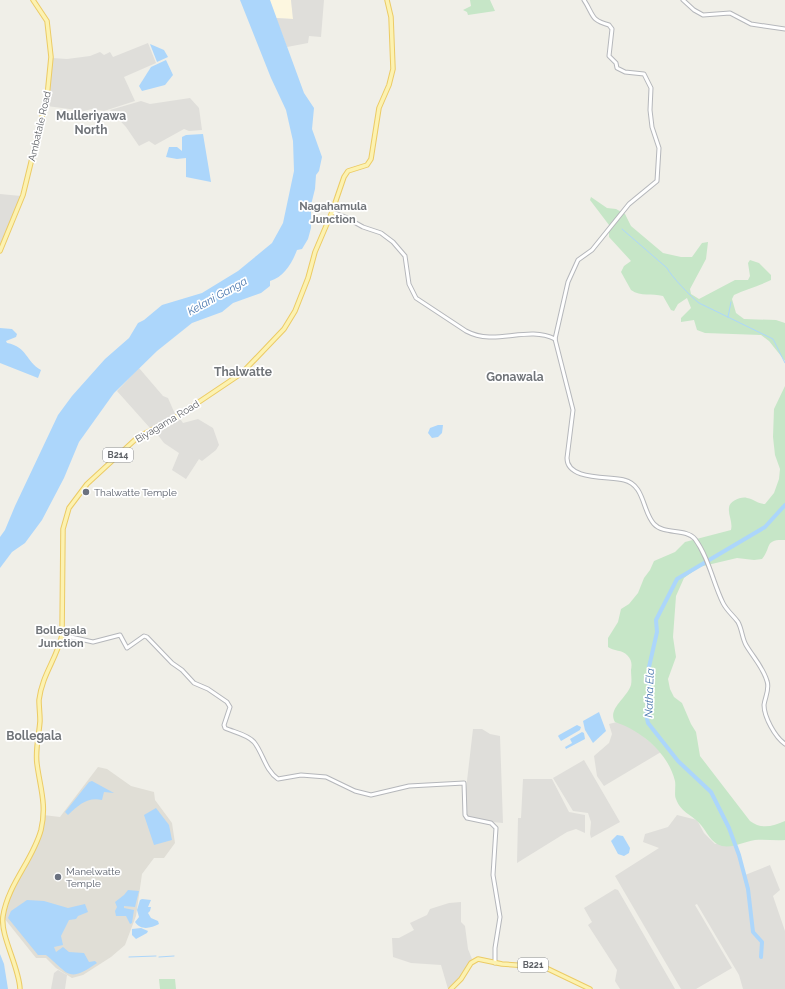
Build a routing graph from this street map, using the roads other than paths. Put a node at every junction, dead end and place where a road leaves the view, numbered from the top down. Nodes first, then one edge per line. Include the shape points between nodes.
1 (33, 0) edge
2 (387, 0) edge
3 (584, 0) edge
4 (683, 0) edge
5 (785, 29) edge
6 (332, 212) junction
7 (0, 251) edge
8 (555, 339) junction
9 (62, 634) junction
10 (785, 744) edge
11 (495, 962) junction
12 (20, 989) edge
13 (451, 989) edge
14 (590, 989) edge

1 - 7 main road, Ambatale Road via 47,21 51,58 47,97 23,195
2 - 6 main road, Biyagama Road / B214 via 391,17 393,62 391,78 379,108 371,160 367,165 346,173
3 - 8 street via 593,17 598,22 609,25 612,30 609,56 617,68 625,72 644,74 651,88 652,127 659,148 658,181 629,204 598,244 581,256 567,285
4 - 5 street via 694,10 706,15 730,12 750,24
6 - 8 street via 382,233 393,242 405,256 409,284 416,298 466,331 474,335 508,338 534,333
6 - 9 main road, Biyagama Road / B214 via 317,245 295,311 274,340 242,373 175,418 138,437 87,484 69,508 63,529
8 - 10 street via 573,410 568,465 584,474 628,482 640,493 654,524 664,530 692,536 698,543 724,605 737,622 746,645 761,667 768,684 765,712
9 - 11 street via 93,642 120,635 127,648 144,636 147,637 194,683 227,702 230,707 225,728 254,742 273,775 278,779 300,775 326,777 370,795 409,786 464,783 467,818 491,823 496,828 493,875 500,917
9 - 12 main road, Biyagama Road / B214 via 44,678 39,701 37,763 44,794 42,828 13,888 3,916 4,931 18,974
11 - 13 main road via 473,960
11 - 14 main road, B221 via 544,967

